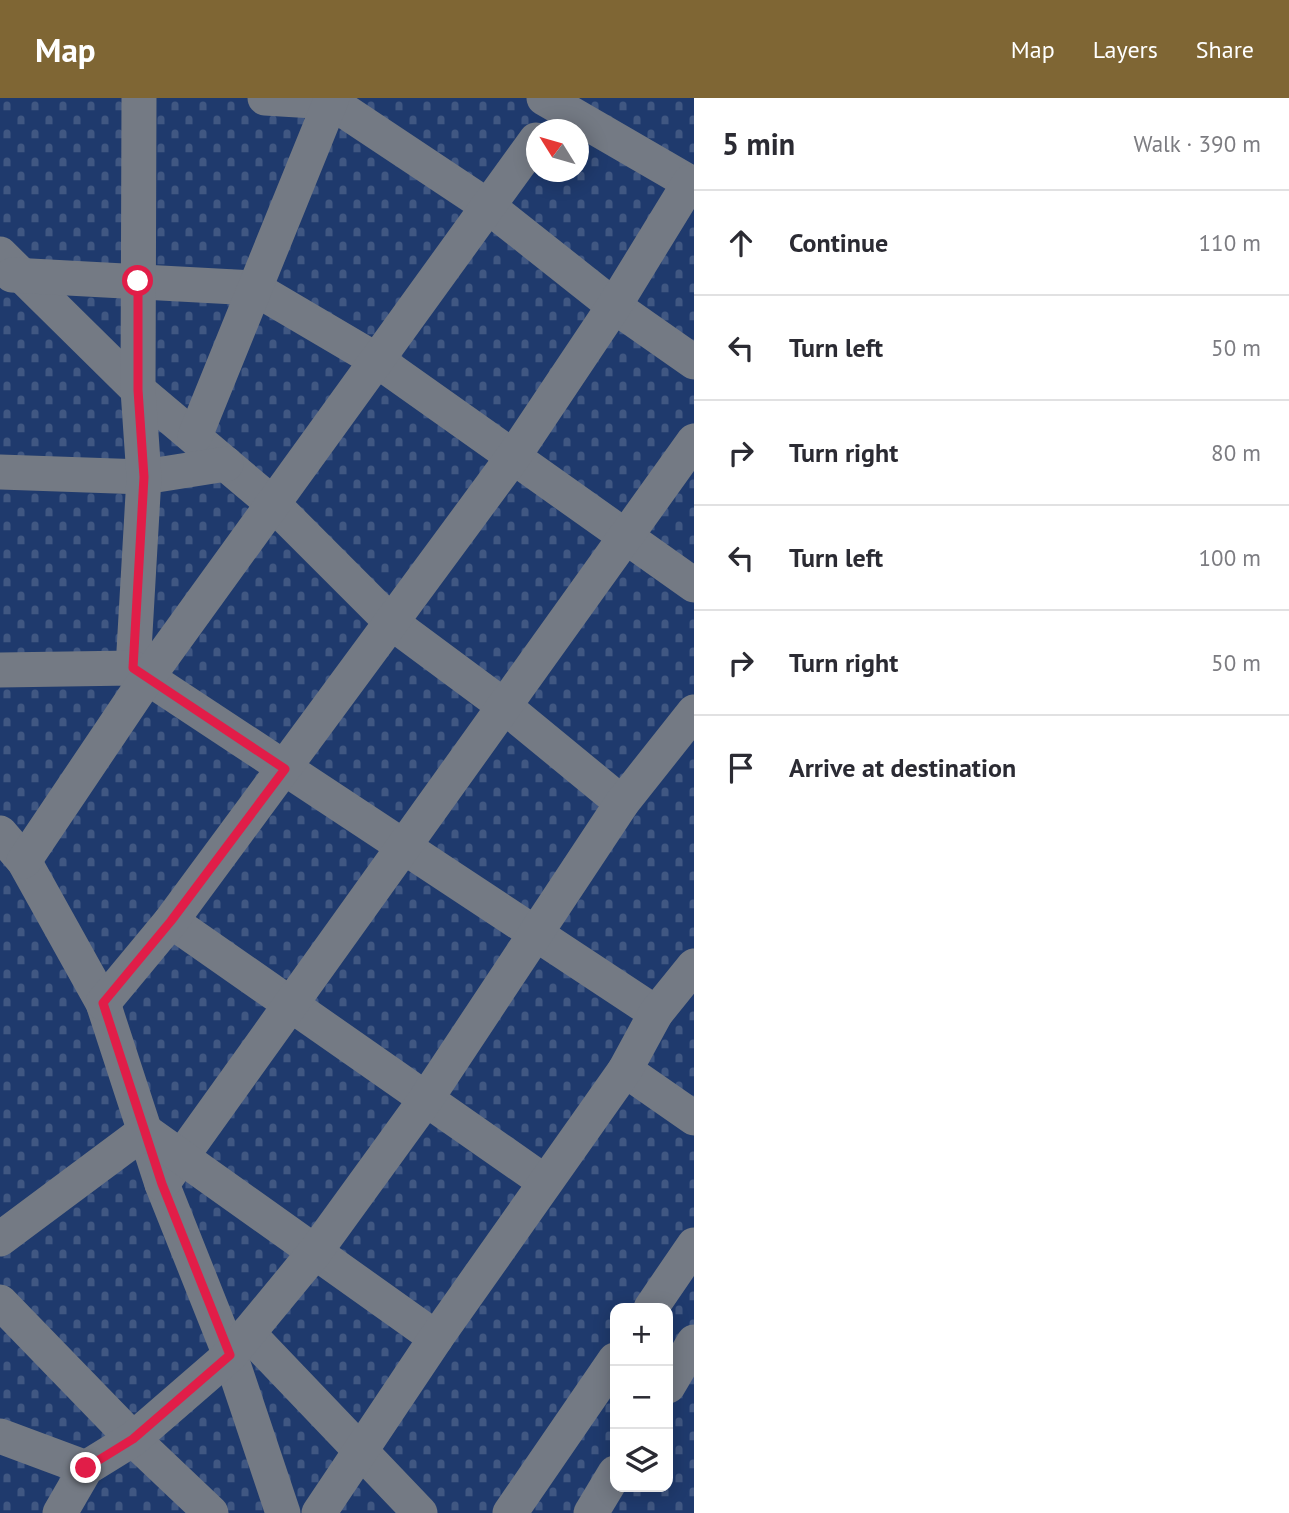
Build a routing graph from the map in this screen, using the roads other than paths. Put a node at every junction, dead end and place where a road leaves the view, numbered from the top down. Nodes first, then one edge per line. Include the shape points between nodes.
1 (139, 98) edge
2 (265, 98) edge
3 (332, 100) edge
4 (553, 108) edge
5 (526, 155) edge
6 (692, 183) edge
7 (489, 207) junction
8 (7, 268) edge
9 (138, 281) junction
10 (254, 288) junction
11 (614, 306) junction
12 (378, 361) junction
13 (694, 362) edge
14 (138, 390) junction
15 (195, 436) junction
16 (694, 441) edge
17 (513, 457) junction
18 (226, 464) junction
19 (0, 472) edge
20 (144, 477) junction
21 (272, 503) junction
22 (625, 537) junction
23 (694, 586) edge
24 (392, 623) junction
25 (0, 670) edge
26 (140, 673) junction
27 (504, 706) junction
28 (694, 712) edge
29 (285, 769) junction
30 (622, 803) junction
31 (0, 833) edge
32 (403, 847) junction
33 (24, 861) junction
34 (171, 921) junction
35 (534, 933) junction
36 (694, 966) edge
37 (103, 1003) junction
38 (290, 1005) junction
39 (656, 1013) junction
40 (625, 1070) junction
41 (426, 1099) junction
42 (693, 1116) edge
43 (145, 1131) junction
44 (172, 1170) junction
45 (545, 1182) junction
46 (0, 1239) edge
47 (694, 1245) edge
48 (315, 1252) junction
49 (0, 1302) edge
50 (654, 1303) edge
51 (436, 1338) junction
52 (694, 1342) edge
53 (239, 1344) junction
54 (611, 1366) edge
55 (673, 1378) edge
56 (0, 1436) edge
57 (133, 1439) junction
58 (361, 1450) junction
59 (86, 1468) junction
60 (610, 1482) edge
61 (60, 1513) edge
62 (211, 1513) edge
63 (283, 1513) edge
64 (319, 1513) edge
65 (420, 1513) edge
66 (510, 1513) edge
67 (592, 1513) edge

1 - 9 lane
2 - 3 lane
3 - 7 lane
3 - 10 lane
4 - 6 lane
5 - 7 lane
6 - 11 lane
7 - 11 lane
7 - 12 lane
8 - 9 lane
8 - 14 lane
9 - 10 lane
9 - 14 lane
10 - 12 lane
10 - 15 lane
11 - 13 lane
11 - 17 lane
12 - 17 lane
12 - 21 lane
14 - 15 lane
14 - 20 lane
15 - 18 lane
16 - 22 lane
17 - 22 lane
17 - 24 lane
18 - 20 lane
18 - 21 lane
19 - 20 lane
20 - 26 lane
21 - 24 lane
21 - 26 lane
22 - 23 lane
22 - 27 lane
24 - 27 lane
24 - 29 lane
25 - 26 lane
26 - 29 lane
26 - 33 lane
27 - 30 lane
27 - 32 lane
28 - 30 lane
29 - 32 lane
29 - 34 lane
30 - 35 lane
31 - 33 lane
32 - 35 lane
32 - 38 lane
33 - 37 lane
34 - 37 lane
34 - 38 lane
35 - 39 lane
35 - 41 lane
36 - 39 lane
37 - 43 lane
38 - 41 lane
38 - 44 lane
39 - 40 lane
40 - 42 lane
40 - 45 lane
41 - 45 lane
41 - 48 lane
43 - 44 lane
43 - 46 lane
44 - 48 lane
44 - 53 lane
45 - 51 lane
47 - 50 lane
48 - 51 lane
48 - 53 lane
49 - 57 lane
51 - 58 lane
52 - 55 lane
53 - 57 lane
53 - 58 lane
53 - 63 lane
54 - 66 lane
56 - 59 lane
57 - 59 lane
57 - 62 lane
58 - 64 lane
58 - 65 lane
59 - 61 lane
60 - 67 lane

